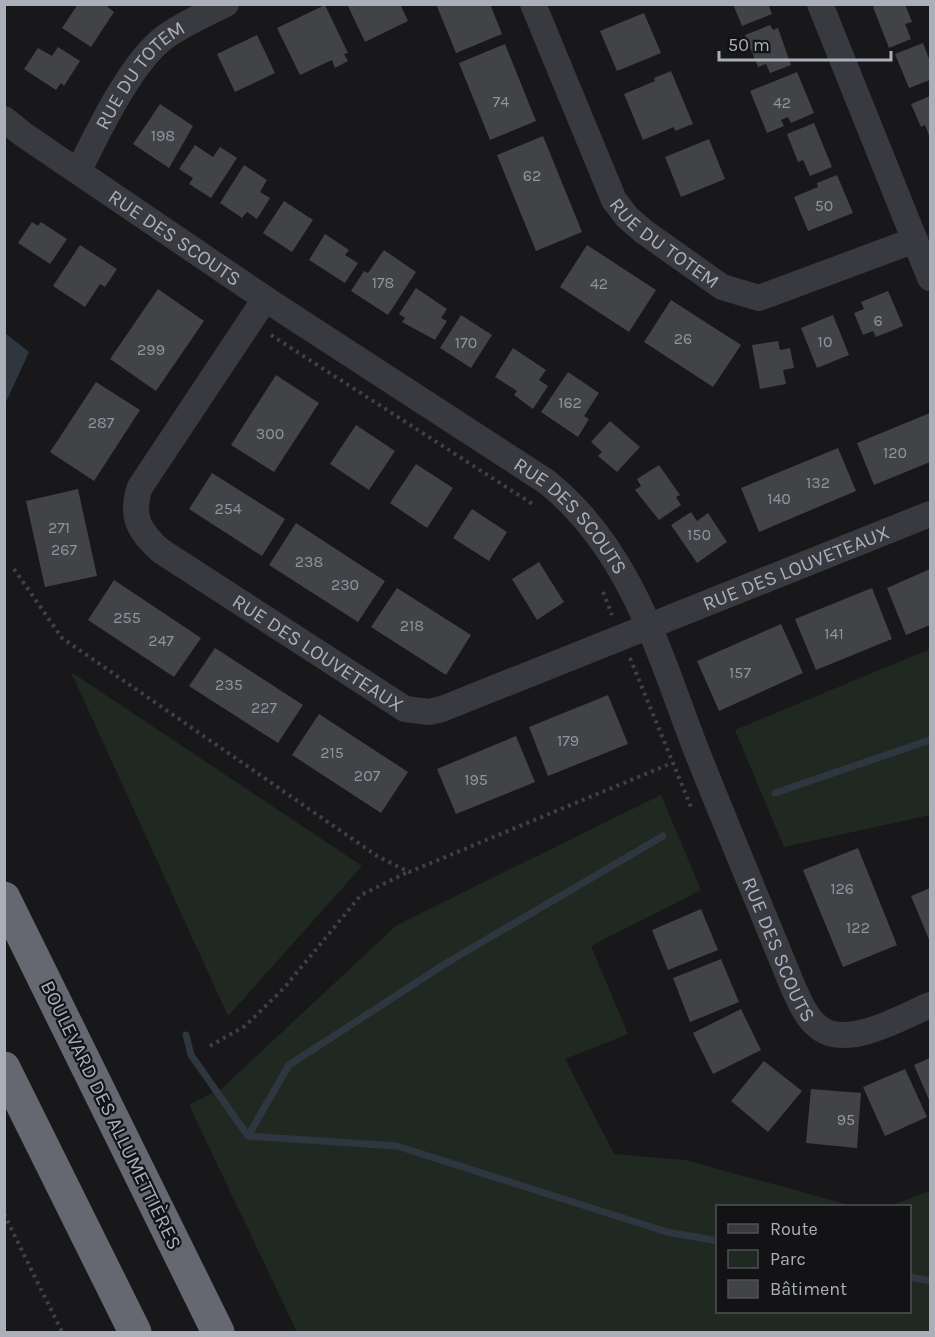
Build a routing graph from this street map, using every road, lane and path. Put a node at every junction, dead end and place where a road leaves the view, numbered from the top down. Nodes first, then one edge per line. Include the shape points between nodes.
1 (226, 4) edge
2 (532, 4) edge
3 (820, 4) edge
4 (4, 119) edge
5 (78, 170) junction
6 (915, 240) junction
7 (930, 278) edge
8 (265, 299) junction
9 (251, 320) junction
10 (537, 507) dead end
11 (930, 514) edge
12 (14, 568) dead end
13 (599, 583) dead end
14 (649, 626) junction
15 (621, 638) junction
16 (698, 753) junction
17 (672, 763) junction
18 (694, 815) dead end
19 (409, 872) junction
20 (4, 898) edge
21 (930, 1005) edge
22 (210, 1046) dead end
23 (4, 1068) edge
24 (4, 1214) edge
25 (62, 1332) edge
26 (135, 1332) edge
27 (218, 1332) edge

1 - 5 street, RUE DU TOTEM via 154,46 132,74
2 - 6 street, RUE DU TOTEM via 614,200 643,231 722,287 759,298
3 - 6 street
4 - 5 street, RUE DES SCOUTS
5 - 8 street, RUE DES SCOUTS
6 - 7 street
8 - 9 street, RUE DES LOUVETEAUX
8 - 14 street, RUE DES SCOUTS via 566,497 611,552
9 - 10 path
9 - 15 street, RUE DES LOUVETEAUX via 140,487 135,519 156,547 392,703 417,712 442,709
11 - 14 street, RUE DES LOUVETEAUX
12 - 19 path via 62,638 377,855
13 - 15 path
14 - 15 street, RUE DES LOUVETEAUX
14 - 16 street, RUE DES SCOUTS
15 - 17 path
16 - 17 path
16 - 21 street, RUE DES SCOUTS via 792,987 812,1021 834,1035 858,1035
17 - 18 path
17 - 19 path
19 - 22 path via 361,895 284,988 245,1026
20 - 27 highway, BOULEVARD DES ALLUMETTIÈRES
23 - 26 highway
24 - 25 path

